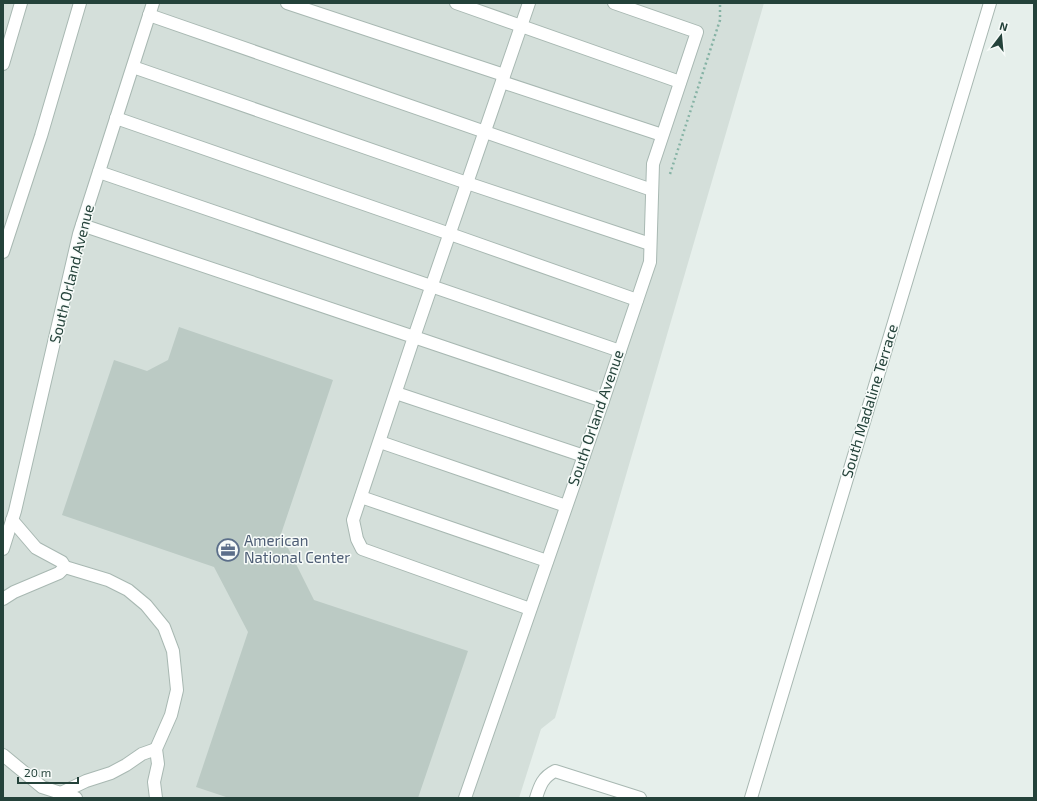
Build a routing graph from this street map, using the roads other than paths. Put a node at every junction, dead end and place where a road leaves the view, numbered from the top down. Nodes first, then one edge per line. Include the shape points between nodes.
1 (21, 3) edge
2 (80, 3) edge
3 (287, 3) edge
4 (456, 3) edge
5 (529, 3) edge
6 (614, 3) edge
7 (990, 3) edge
8 (151, 9) edge
9 (521, 26) junction
10 (3, 64) edge
11 (133, 66) junction
12 (503, 78) junction
13 (680, 82) junction
14 (116, 118) junction
15 (485, 132) junction
16 (662, 136) junction
17 (99, 172) junction
18 (467, 183) junction
19 (652, 190) junction
20 (82, 225) junction
21 (450, 234) junction
22 (650, 244) junction
23 (3, 252) edge
24 (432, 286) junction
25 (637, 300) junction
26 (414, 337) junction
27 (620, 351) junction
28 (396, 393) junction
29 (603, 401) junction
30 (380, 442) junction
31 (584, 456) junction
32 (361, 497) junction
33 (566, 506) junction
34 (12, 520) junction
35 (3, 549) edge
36 (547, 561) junction
37 (65, 567) junction
38 (3, 599) edge
39 (530, 609) junction
40 (156, 749) junction
41 (3, 755) edge
42 (61, 793) junction
43 (76, 798) edge
44 (156, 798) edge
45 (464, 798) edge
46 (536, 798) edge
47 (640, 798) edge
48 (751, 798) edge

1 - 10 street
2 - 23 street via 41,136
3 - 12 street
4 - 9 street
5 - 9 street
6 - 13 street, South Orland Avenue via 697,32
7 - 48 street, South Madaline Terrace
8 - 11 street, South Orland Avenue
8 - 15 street
9 - 12 street
9 - 13 street
11 - 14 street, South Orland Avenue
11 - 18 street
12 - 15 street
12 - 16 street
13 - 16 street, South Orland Avenue
14 - 17 street, South Orland Avenue
14 - 21 street
15 - 18 street
15 - 19 street
16 - 19 street, South Orland Avenue via 653,164
17 - 20 street, South Orland Avenue
17 - 24 street
18 - 21 street
18 - 22 street
19 - 22 street, South Orland Avenue
20 - 26 street
20 - 34 street, South Orland Avenue
21 - 24 street
21 - 25 street
22 - 25 street, South Orland Avenue via 650,262
24 - 26 street
24 - 27 street
25 - 27 street, South Orland Avenue
26 - 28 street
26 - 29 street
27 - 29 street, South Orland Avenue
28 - 30 street
28 - 31 street
29 - 31 street, South Orland Avenue
30 - 32 street
30 - 33 street
31 - 33 street, South Orland Avenue
32 - 36 street
32 - 39 street via 353,520 362,549
33 - 36 street, South Orland Avenue
34 - 35 street, South Orland Avenue
34 - 37 street via 36,548 62,562
36 - 39 street, South Orland Avenue
37 - 38 street via 59,573
37 - 40 street via 108,580 128,590 146,605 164,627 173,652 177,690 171,715
39 - 45 street, South Orland Avenue
40 - 42 street via 142,754 111,773
40 - 44 street
41 - 42 street via 42,787
42 - 43 street
46 - 47 street via 541,783 555,771

